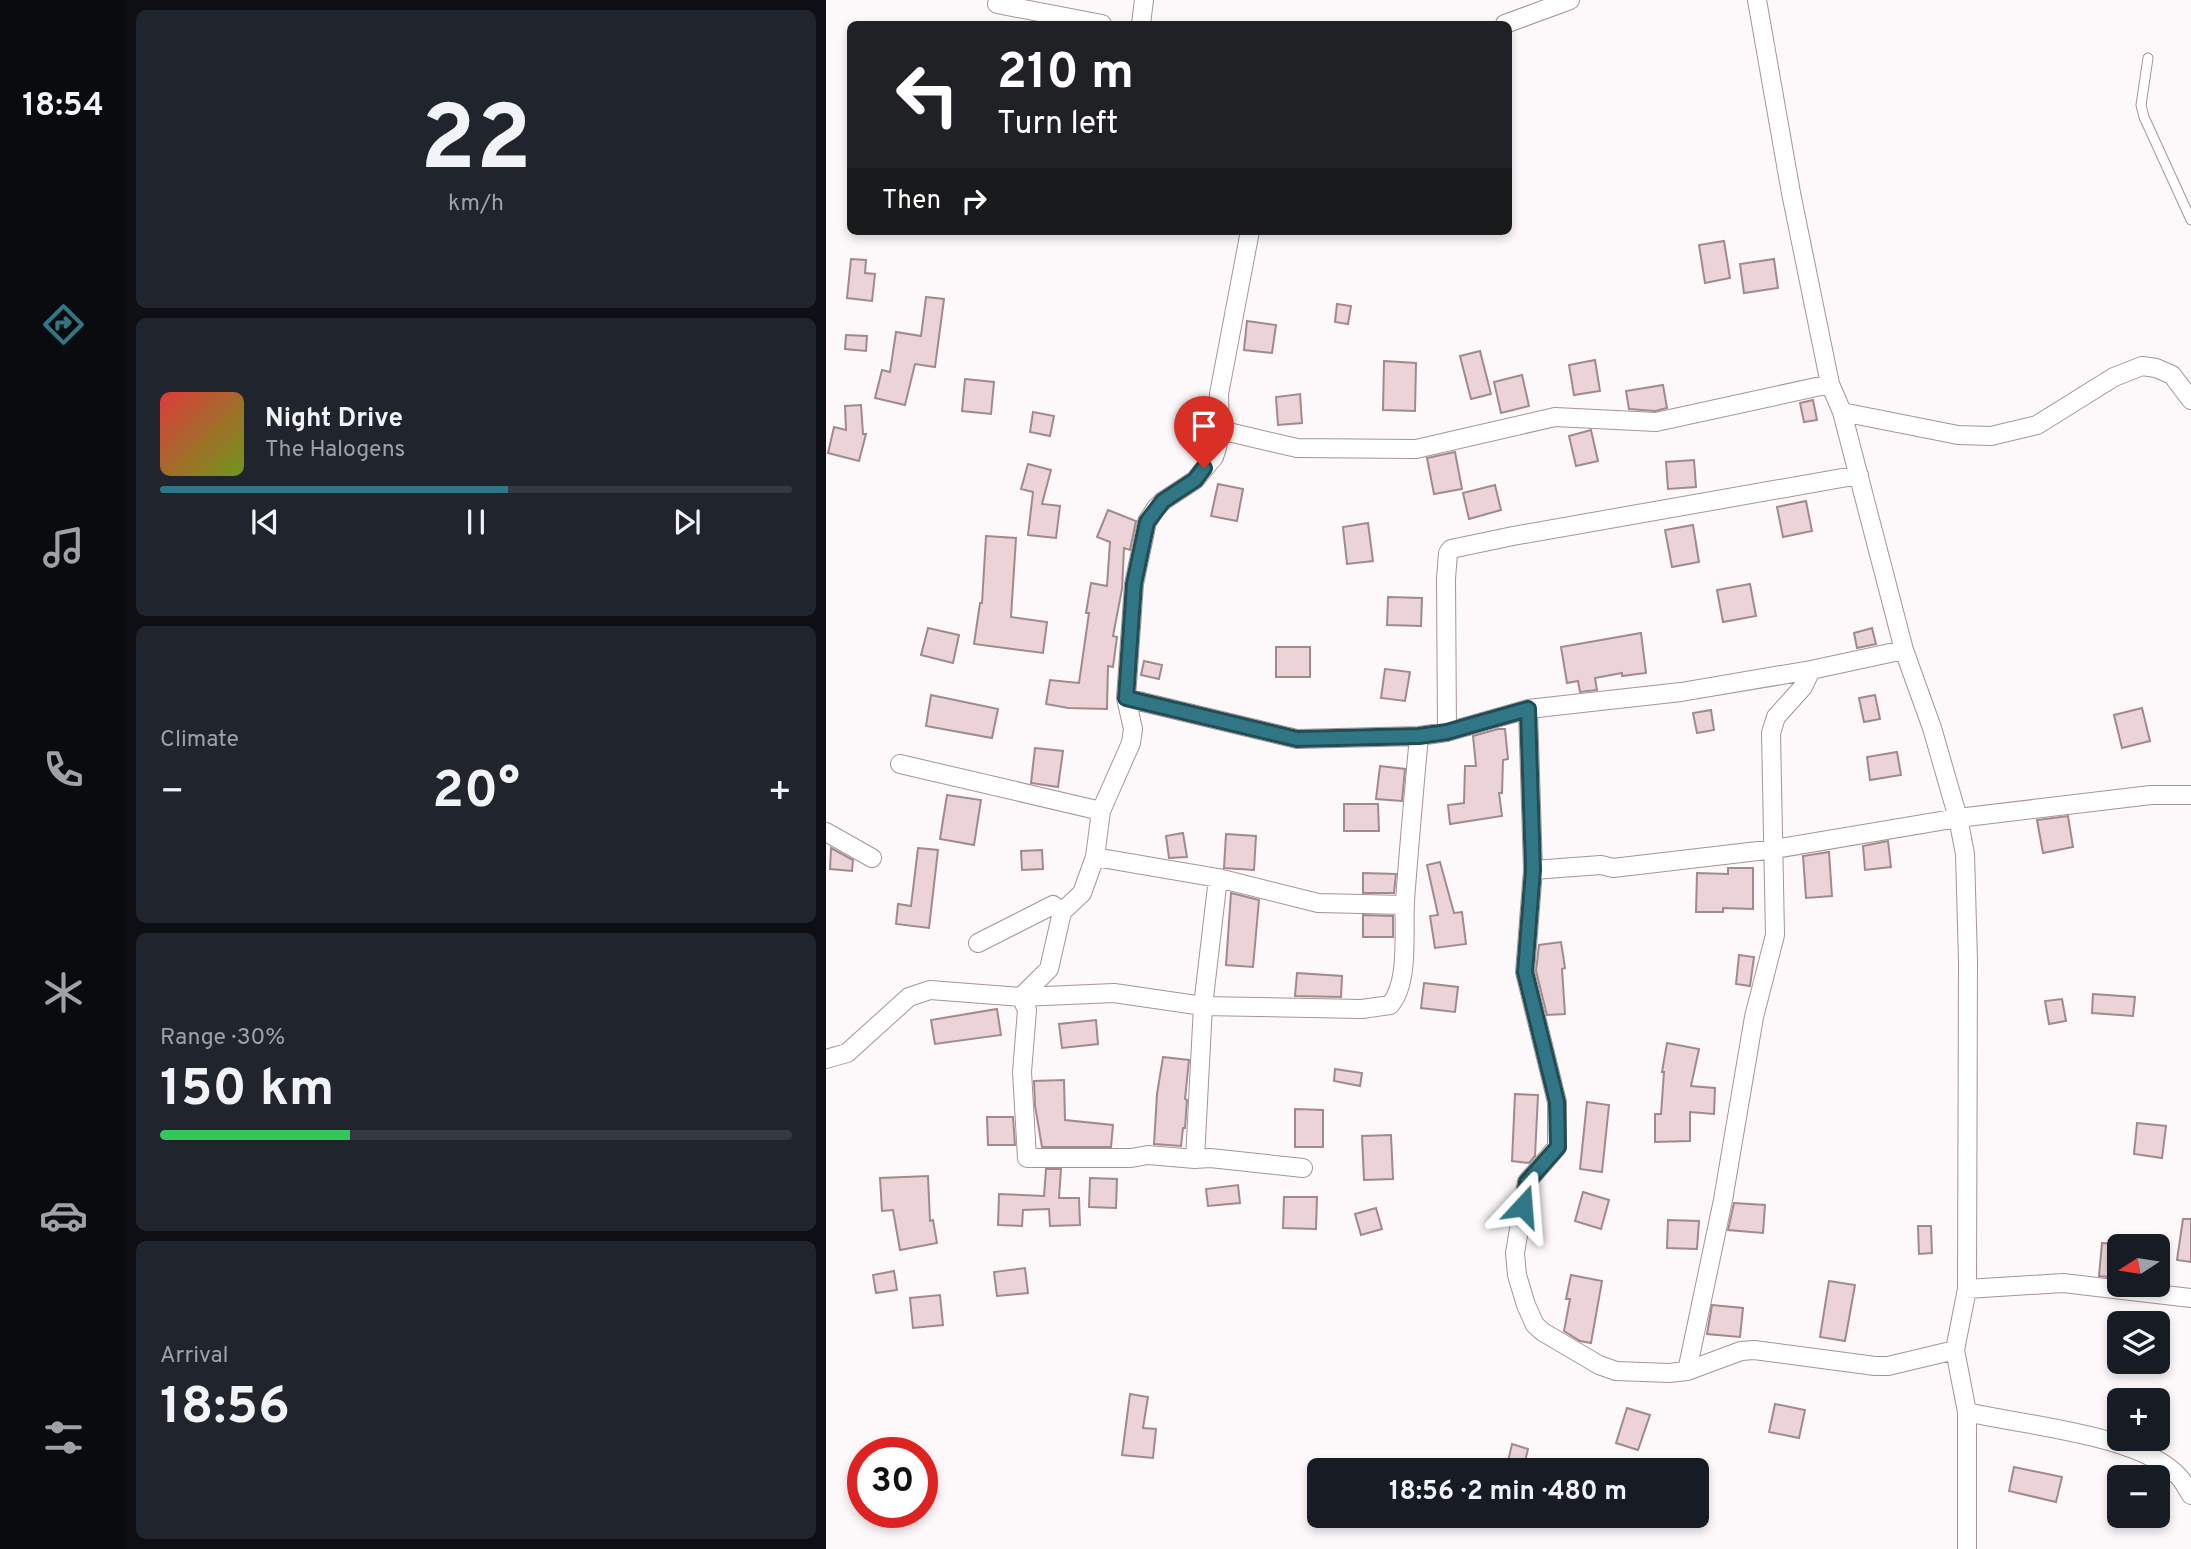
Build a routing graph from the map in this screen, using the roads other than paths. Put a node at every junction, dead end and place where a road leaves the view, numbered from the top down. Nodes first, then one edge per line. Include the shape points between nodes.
1 (1144, 0) edge
2 (1570, 0) edge
3 (1757, 0) edge
4 (998, 5) dead end
5 (1086, 21) edge
6 (1142, 21) edge
7 (1512, 21) edge
8 (2148, 58) dead end
9 (2191, 220) edge
10 (1249, 235) edge
11 (1830, 384) junction
12 (2191, 400) edge
13 (1842, 412) junction
14 (1220, 430) junction
15 (1859, 475) junction
16 (1904, 650) junction
17 (1811, 670) junction
18 (1126, 698) junction
19 (1528, 709) junction
20 (1447, 732) junction
21 (1419, 736) junction
22 (900, 764) dead end
23 (2191, 795) edge
24 (1101, 811) junction
25 (1958, 818) junction
26 (826, 832) edge
27 (1775, 849) junction
28 (1095, 857) junction
29 (872, 858) dead end
30 (1533, 870) junction
31 (1218, 878) junction
32 (1405, 905) junction
33 (1062, 912) junction
34 (978, 943) dead end
35 (1021, 997) junction
36 (1203, 1006) junction
37 (826, 1059) edge
38 (1195, 1159) junction
39 (1303, 1168) dead end
40 (1967, 1289) junction
41 (2191, 1298) edge
42 (1955, 1350) junction
43 (1687, 1371) junction
44 (1967, 1412) junction
45 (2191, 1495) edge
46 (1966, 1549) edge

1 - 6 street
2 - 7 street
3 - 11 street
4 - 5 street
8 - 9 lane via 2141,105 2144,117
10 - 14 street via 1219,394
11 - 13 street
11 - 14 street via 1656,422 1555,417 1416,449 1297,448
12 - 13 street via 2172,375 2142,366 2114,377 2037,425 1991,436 1958,435
13 - 15 street
14 - 18 street via 1214,457 1195,480 1156,508 1147,522 1134,584
15 - 16 street
15 - 20 street via 1451,550 1446,579
16 - 17 street
16 - 25 street
17 - 19 street via 1681,692
17 - 27 street via 1803,687 1776,717 1771,733
18 - 21 street via 1297,739
18 - 24 street via 1133,729 1131,743
19 - 20 street
19 - 30 street
20 - 21 street
21 - 32 street
22 - 24 street
23 - 25 street via 2151,795
24 - 28 street
25 - 27 street
25 - 40 street via 1965,853 1968,961
26 - 29 street
27 - 30 street via 1613,868 1601,864
27 - 43 street via 1775,935 1754,1017 1723,1200
28 - 31 street
28 - 33 street via 1082,893
30 - 43 street via 1525,972 1557,1102 1558,1147 1527,1182 1515,1253 1526,1305 1543,1332 1599,1365 1616,1371
31 - 32 street via 1318,904
31 - 36 street
32 - 36 street via 1406,946 1390,1006
33 - 34 street via 1053,905
33 - 35 street via 1049,969
35 - 36 street via 1114,993
35 - 37 street via 930,990 909,998 847,1052
35 - 38 street via 1027,1010 1022,1072 1027,1158 1148,1154
36 - 38 street
38 - 39 street
40 - 41 street via 2063,1283
40 - 42 street
42 - 43 street via 1888,1366 1741,1351
42 - 44 street
44 - 45 street via 2090,1435 2136,1451 2163,1463
44 - 46 street

